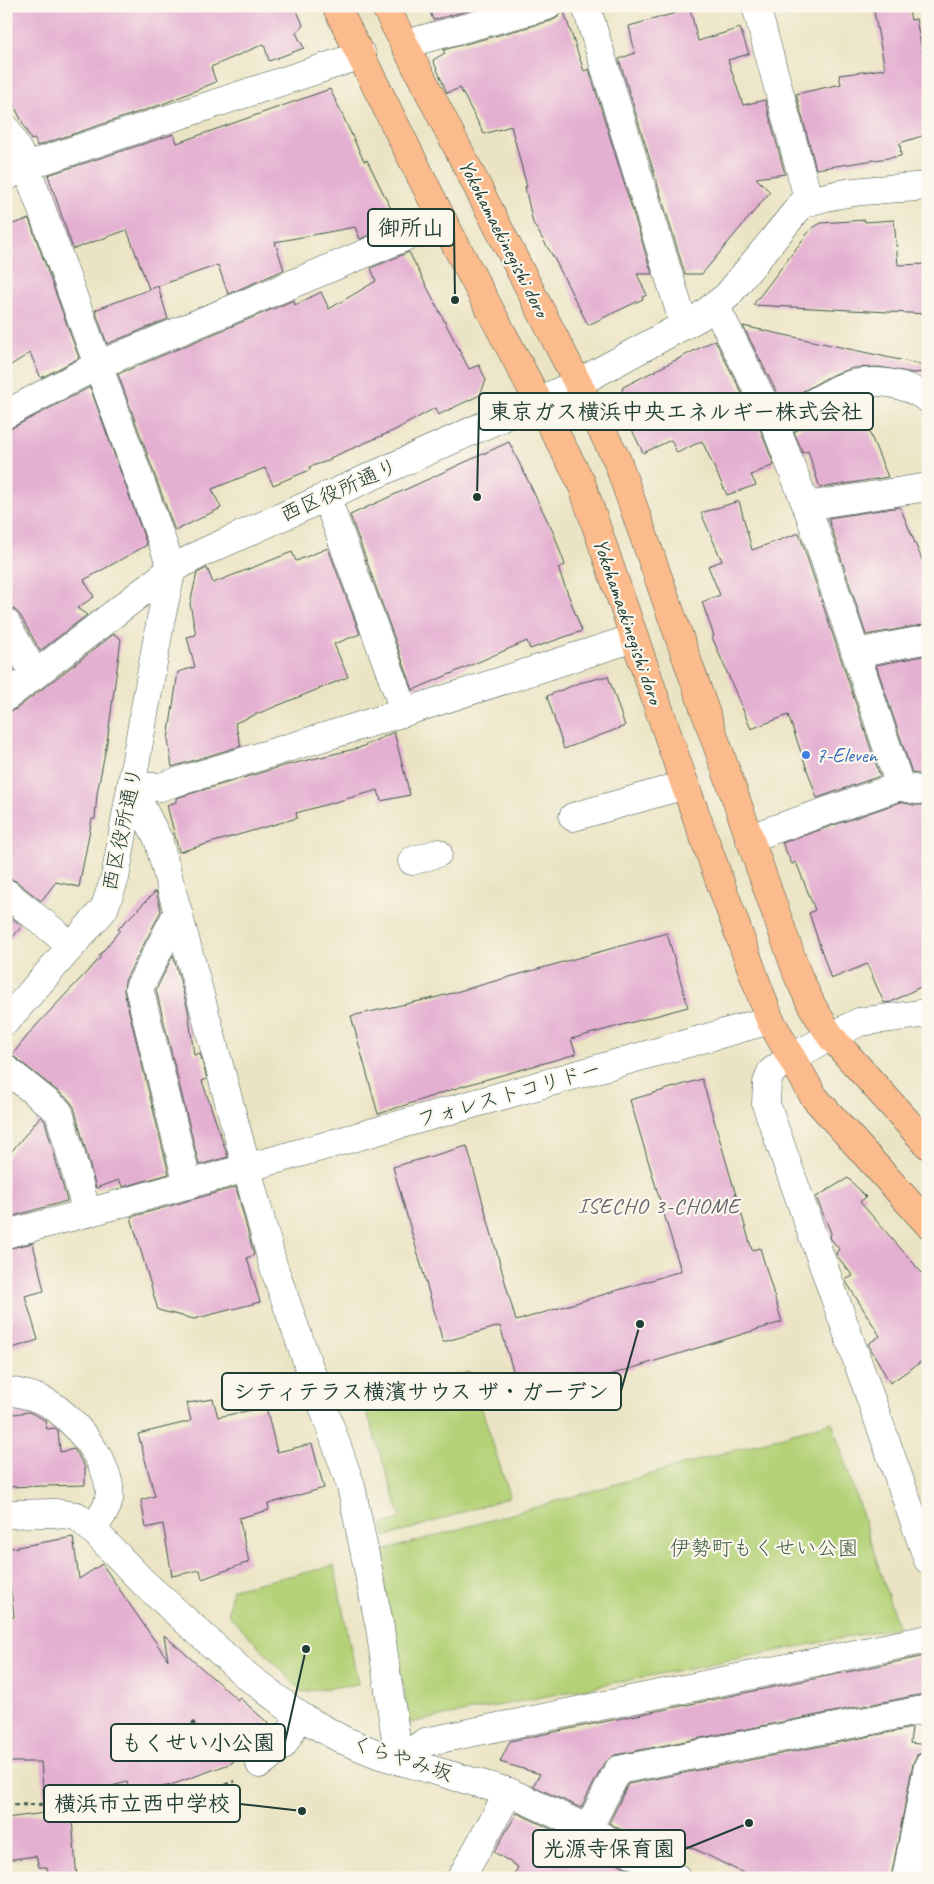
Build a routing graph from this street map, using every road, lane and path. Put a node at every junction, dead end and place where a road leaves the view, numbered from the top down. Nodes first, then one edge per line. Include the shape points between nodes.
1 (336, 6) edge
2 (386, 6) edge
3 (547, 6) edge
4 (586, 6) edge
5 (756, 6) edge
6 (405, 44) junction
7 (362, 55) junction
8 (6, 128) edge
9 (16, 172) edge
10 (928, 186) edge
11 (808, 202) junction
12 (443, 221) junction
13 (716, 307) junction
14 (684, 325) junction
15 (98, 365) junction
16 (578, 383) junction
17 (928, 399) edge
18 (539, 400) junction
19 (6, 414) edge
20 (775, 426) junction
21 (928, 487) edge
22 (326, 496) junction
23 (806, 506) junction
24 (172, 569) junction
25 (6, 623) edge
26 (634, 638) junction
27 (928, 639) edge
28 (856, 653) junction
29 (35, 675) junction
30 (6, 698) edge
31 (402, 713) junction
32 (685, 785) junction
33 (131, 786) junction
34 (900, 786) junction
35 (928, 789) edge
36 (573, 817) dead end
37 (749, 838) junction
38 (438, 853) dead end
39 (412, 861) dead end
40 (6, 893) edge
41 (178, 912) junction
42 (72, 946) junction
43 (928, 1013) edge
44 (770, 1020) junction
45 (6, 1021) edge
46 (831, 1037) junction
47 (790, 1058) junction
48 (6, 1069) edge
49 (928, 1146) edge
50 (248, 1168) junction
51 (188, 1185) junction
52 (88, 1213) junction
53 (928, 1224) edge
54 (6, 1234) edge
55 (6, 1391) edge
56 (6, 1514) edge
57 (92, 1529) junction
58 (928, 1560) edge
59 (928, 1639) edge
60 (928, 1709) edge
61 (300, 1716) junction
62 (192, 1722) dead end
63 (399, 1761) junction
64 (260, 1764) junction
65 (928, 1766) edge
66 (509, 1792) junction
67 (6, 1805) edge
68 (588, 1829) junction
69 (667, 1875) edge
70 (461, 1878) edge
71 (906, 1878) edge

1 - 7 main road, Yokohamaekinegishi doro
2 - 6 main road, Yokohamaekinegishi doro
3 - 6 street
4 - 14 street
5 - 11 street
6 - 16 main road, Yokohamaekinegishi doro
7 - 9 street
7 - 12 main road, Yokohamaekinegishi doro
8 - 9 street
9 - 15 street
10 - 11 street, 西区役所通り via 835,195
11 - 13 street, 西区役所通り via 800,205
12 - 15 street
12 - 18 main road, Yokohamaekinegishi doro
13 - 14 street, 西区役所通り
13 - 20 street
14 - 16 street, 西区役所通り
15 - 19 street
15 - 24 street
16 - 18 street, 西区役所通り
16 - 37 main road, Yokohamaekinegishi doro via 617,460
17 - 20 street via 897,384 846,386
18 - 22 street, 西区役所通り
18 - 26 main road, Yokohamaekinegishi doro via 581,482
20 - 23 street
21 - 23 street
22 - 24 street, 西区役所通り
22 - 31 street via 400,699
23 - 28 street
24 - 29 street
24 - 33 street, 西区役所通り
25 - 29 street
26 - 31 street
26 - 32 main road, Yokohamaekinegishi doro
27 - 28 street
28 - 34 street
29 - 30 street
31 - 33 street via 160,787
32 - 36 street
32 - 44 main road, Yokohamaekinegishi doro
33 - 41 street via 158,839
33 - 42 street, 西区役所通り via 115,878 104,908
34 - 35 street
34 - 37 street
37 - 46 main road, Yokohamaekinegishi doro via 798,976
38 - 39 street
40 - 42 street
41 - 50 street
41 - 51 street via 139,988
42 - 45 street, 西区役所通り
43 - 46 street via 859,1022
44 - 47 main road, Yokohamaekinegishi doro
44 - 50 street, フォレストコリドー
46 - 47 street
46 - 49 main road, Yokohamaekinegishi doro
47 - 53 main road, Yokohamaekinegishi doro via 814,1097
47 - 58 street via 771,1072 766,1082 766,1104
48 - 52 street via 59,1112
50 - 51 street, フォレストコリドー
50 - 63 street via 273,1265 351,1486 380,1628
51 - 52 street, フォレストコリドー
52 - 54 street, フォレストコリドー
55 - 57 street via 37,1398 56,1408 90,1444 102,1468 110,1498 106,1511
56 - 57 street, くらやみ坂 via 77,1516
57 - 61 street, くらやみ坂 via 143,1582 248,1676
59 - 63 street via 425,1742
60 - 68 street via 618,1770
61 - 63 street, くらやみ坂 via 343,1740
61 - 64 street via 283,1745
62 - 64 path via 241,1763
63 - 66 street, くらやみ坂
64 - 67 path via 229,1785 159,1807 111,1812 60,1804
65 - 71 street
66 - 68 street, くらやみ坂
66 - 70 street
68 - 69 street, くらやみ坂

